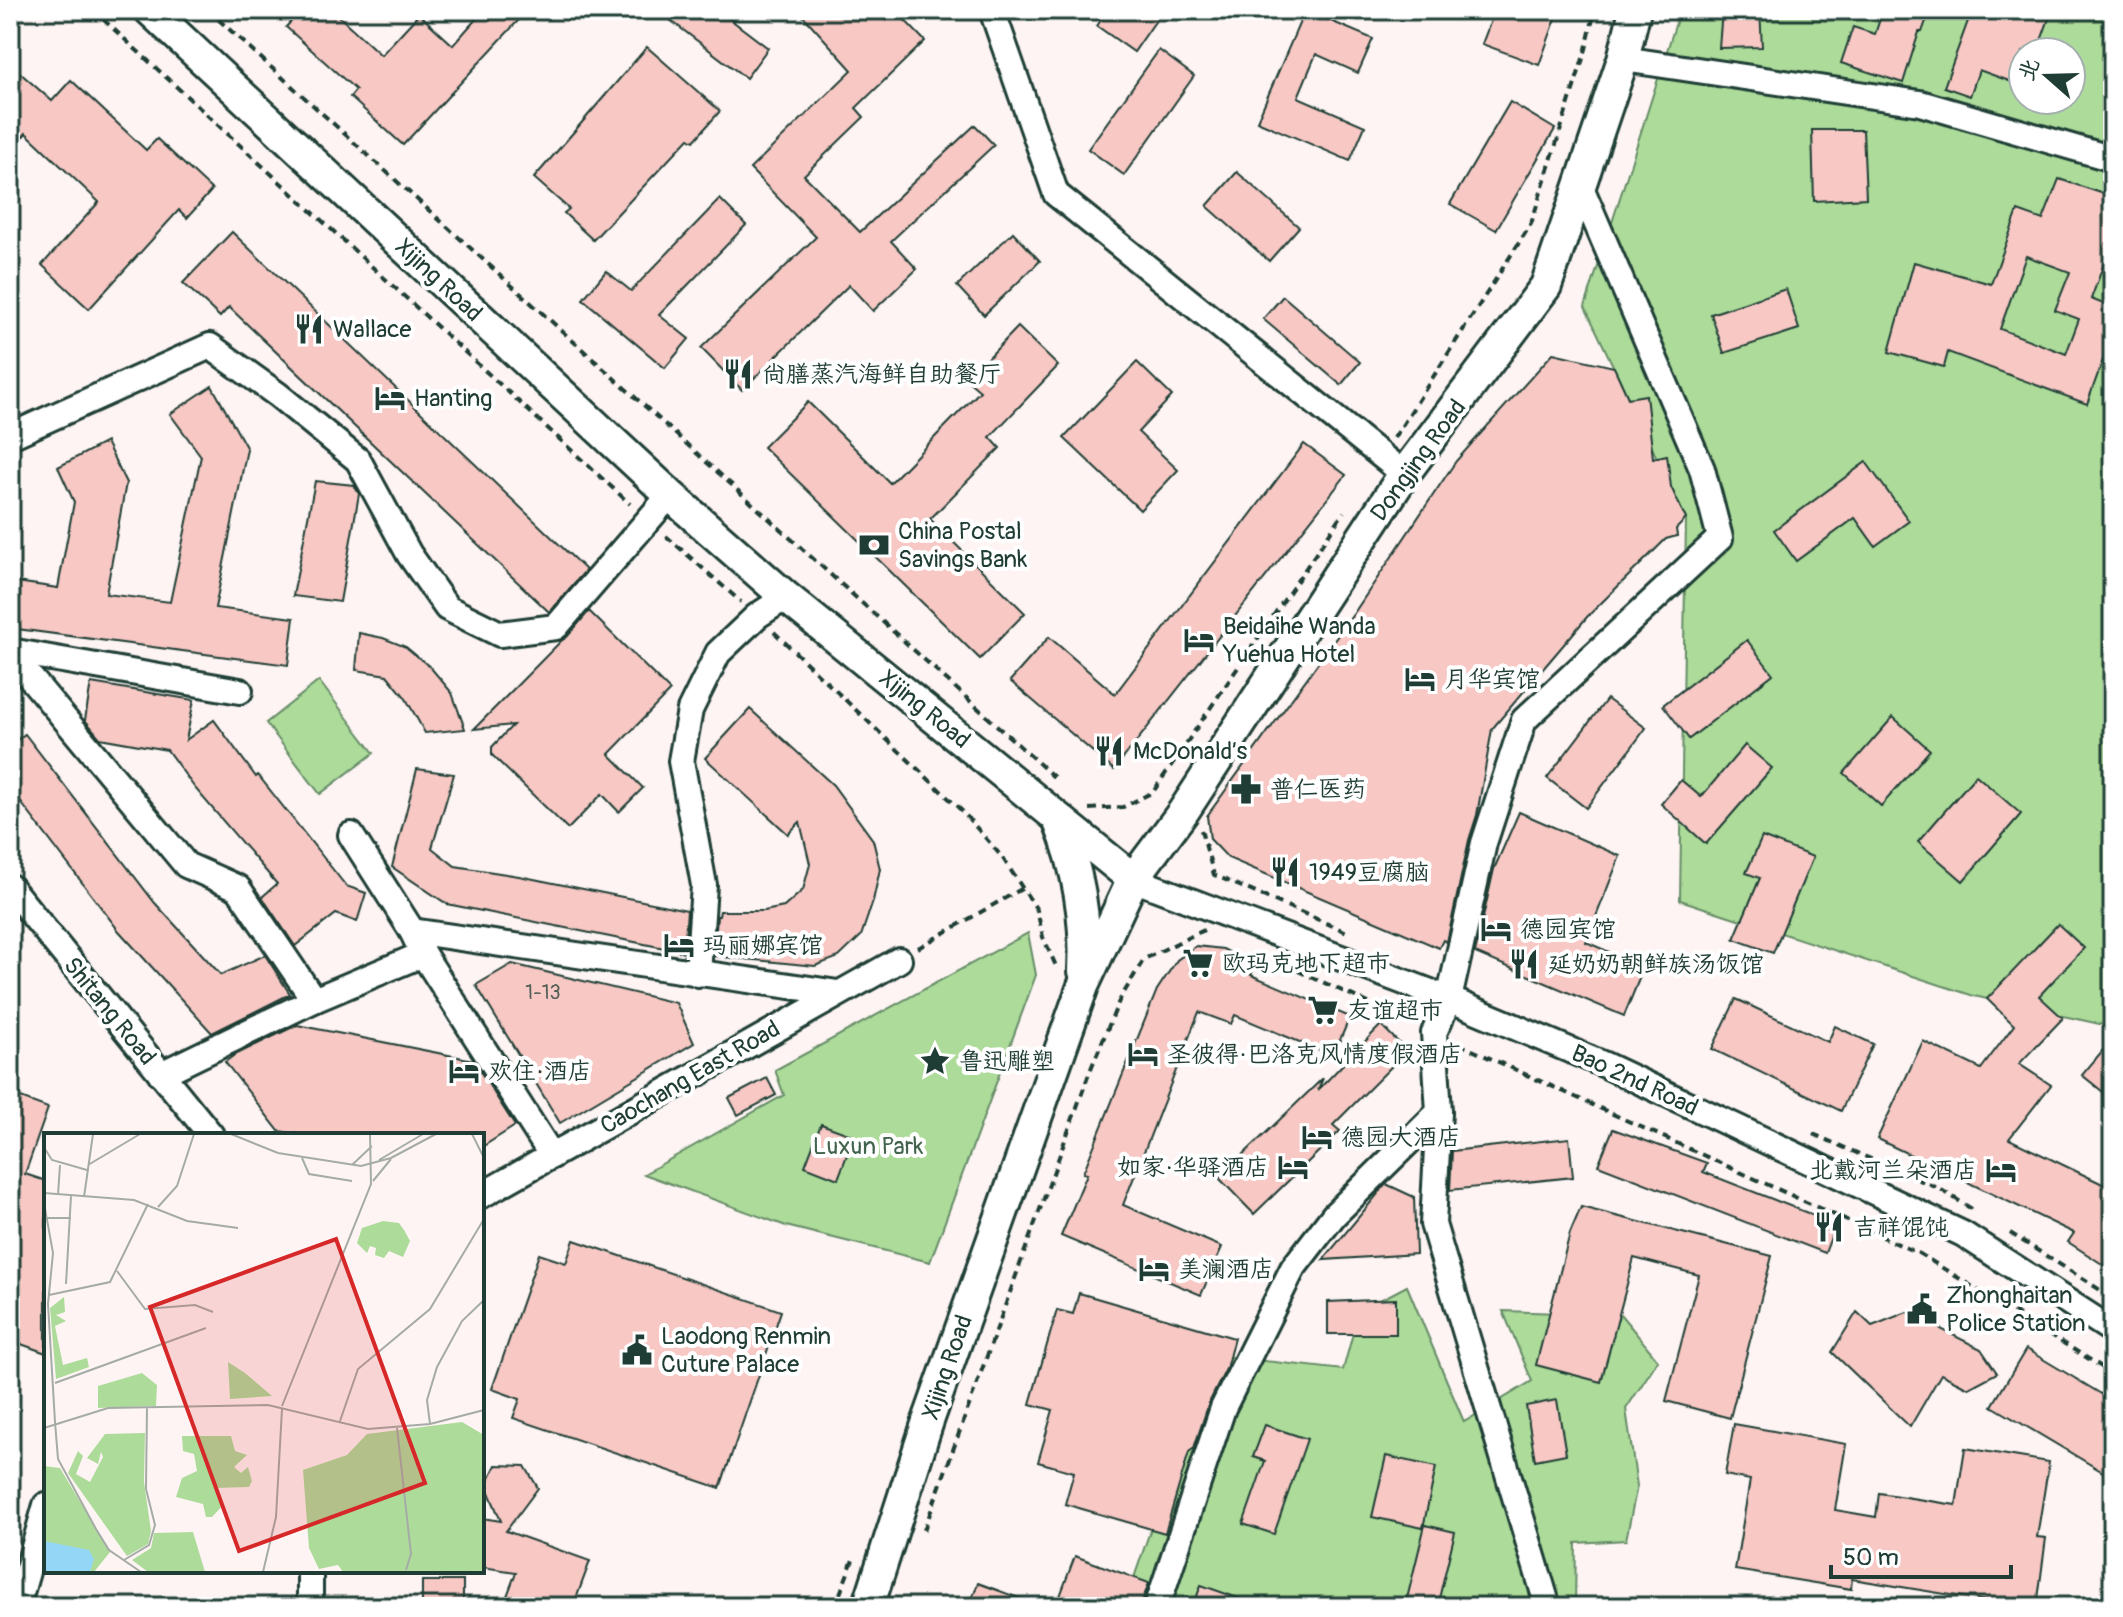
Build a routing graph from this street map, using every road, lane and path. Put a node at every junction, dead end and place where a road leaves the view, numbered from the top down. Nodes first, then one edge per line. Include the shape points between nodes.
1 (93, 10) edge
2 (150, 10) edge
3 (208, 10) edge
4 (992, 10) edge
5 (1595, 10) edge
6 (1635, 10) edge
7 (1623, 59) junction
8 (2113, 159) edge
9 (1580, 185) junction
10 (15, 434) dead end
11 (1393, 465) junction
12 (670, 495) junction
13 (1347, 508) dead end
14 (648, 520) junction
15 (786, 597) junction
16 (757, 616) junction
17 (10, 652) edge
18 (240, 691) dead end
19 (1064, 786) dead end
20 (1070, 810) junction
21 (351, 835) dead end
22 (1133, 879) junction
23 (1023, 888) junction
24 (13, 903) edge
25 (412, 931) junction
26 (423, 954) junction
27 (899, 960) joint
28 (698, 974) junction
29 (1072, 982) junction
30 (838, 993) junction
31 (1449, 999) junction
32 (314, 1000) junction
33 (161, 1074) junction
34 (1439, 1112) junction
35 (209, 1133) edge
36 (552, 1156) junction
37 (484, 1194) edge
38 (2113, 1331) edge
39 (44, 1512) edge
40 (857, 1548) dead end
41 (310, 1573) edge
42 (17, 1607) edge
43 (310, 1607) edge
44 (835, 1607) edge
45 (868, 1607) edge
46 (1157, 1607) edge
47 (1548, 1607) edge

1 - 14 path
2 - 12 main road, Xijing Road
3 - 19 path
4 - 11 street via 1056,194
5 - 11 path via 1531,224
6 - 7 main road, Dongjing Road
7 - 8 street via 1920,103
7 - 9 main road, Dongjing Road
9 - 11 main road, Dongjing Road via 1546,286
9 - 31 street via 1702,469 1720,538 1524,720 1484,843
10 - 14 street via 210,346 358,460 409,554 447,608 500,634 556,627
11 - 22 main road, Dongjing Road via 1183,812
12 - 14 street
12 - 15 main road, Xijing Road
13 - 20 path via 1153,792 1123,807
14 - 16 path
15 - 16 street
15 - 20 main road, Xijing Road
16 - 23 path via 962,811
16 - 28 street via 718,653 690,710 681,761 704,885
17 - 18 street
17 - 32 street via 186,865 238,888
20 - 22 main road, Xijing Road
20 - 29 main road via 1067,840 1086,937
21 - 25 street
22 - 29 main road, Xijing Road
22 - 31 street, Bao 2nd Road
23 - 27 path
23 - 29 path via 1037,910 1043,937
24 - 33 street, Shitang Road
25 - 26 street
25 - 28 street
26 - 32 street
26 - 36 street
27 - 30 street, Caochang East Road
28 - 30 street
29 - 45 main road, Xijing Road
30 - 36 street, Caochang East Road
31 - 34 street via 1434,1033
31 - 38 street, Bao 2nd Road via 1605,1065 1963,1234
32 - 33 street
33 - 35 street, Shitang Road
34 - 46 street via 1334,1215 1293,1268 1223,1408
34 - 47 street via 1433,1224
36 - 37 street, Caochang East Road
39 - 42 street
40 - 44 path
41 - 43 street

